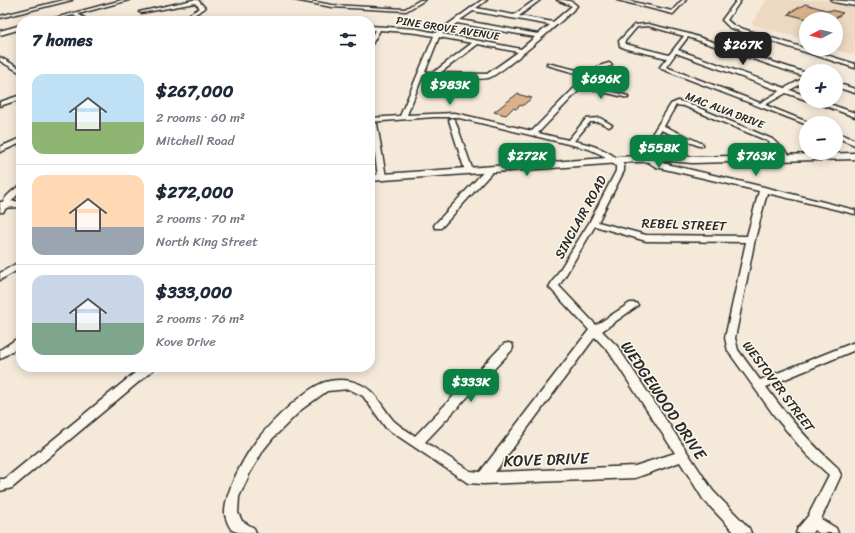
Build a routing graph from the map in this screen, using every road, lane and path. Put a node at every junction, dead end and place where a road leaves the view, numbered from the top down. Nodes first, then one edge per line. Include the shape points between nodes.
1 (61, 0) edge
2 (70, 0) edge
3 (127, 0) edge
4 (196, 0) edge
5 (300, 0) edge
6 (423, 0) edge
7 (485, 0) edge
8 (538, 0) edge
9 (559, 0) edge
10 (619, 0) edge
11 (684, 0) edge
12 (739, 0) edge
13 (834, 0) edge
14 (840, 0) edge
15 (366, 4) dead end
16 (855, 4) edge
17 (338, 6) junction
18 (360, 7) junction
19 (472, 10) junction
20 (141, 12) dead end
21 (74, 14) junction
22 (332, 14) dead end
23 (0, 16) edge
24 (66, 16) edge
25 (78, 16) edge
26 (189, 16) edge
27 (515, 17) junction
28 (457, 21) junction
29 (554, 24) junction
30 (16, 28) edge
31 (375, 28) edge
32 (379, 28) junction
33 (0, 33) edge
34 (375, 35) edge
35 (437, 35) junction
36 (687, 35) junction
37 (539, 36) junction
38 (477, 42) junction
39 (522, 51) junction
40 (675, 51) junction
41 (671, 57) junction
42 (0, 59) edge
43 (549, 64) dead end
44 (609, 65) dead end
45 (855, 66) edge
46 (16, 68) edge
47 (421, 73) junction
48 (799, 73) edge
49 (435, 74) junction
50 (590, 75) junction
51 (799, 83) edge
52 (580, 85) junction
53 (843, 88) edge
54 (786, 90) junction
55 (855, 92) edge
56 (799, 95) edge
57 (626, 97) dead end
58 (16, 99) edge
59 (0, 104) edge
60 (760, 105) junction
61 (836, 108) edge
62 (855, 115) edge
63 (403, 117) junction
64 (452, 120) dead end
65 (799, 120) edge
66 (375, 122) edge
67 (610, 125) dead end
68 (660, 127) junction
69 (534, 134) junction
70 (843, 137) edge
71 (16, 142) edge
72 (570, 142) junction
73 (855, 143) edge
74 (701, 145) dead end
75 (0, 150) edge
76 (843, 151) edge
77 (855, 151) edge
78 (799, 153) edge
79 (647, 154) junction
80 (787, 155) junction
81 (855, 156) edge
82 (614, 160) junction
83 (491, 169) junction
84 (469, 171) junction
85 (375, 179) edge
86 (764, 190) junction
87 (16, 193) edge
88 (16, 205) edge
89 (2, 207) edge
90 (855, 212) edge
91 (593, 223) junction
92 (438, 226) dead end
93 (751, 239) junction
94 (16, 267) edge
95 (0, 277) edge
96 (554, 287) joint
97 (633, 305) dead end
98 (595, 330) junction
99 (16, 344) edge
100 (855, 346) edge
101 (508, 347) dead end
102 (0, 355) edge
103 (143, 372) edge
104 (759, 385) junction
105 (417, 442) junction
106 (684, 456) junction
107 (483, 478) junction
108 (4, 485) edge
109 (813, 521) junction
110 (249, 533) edge
111 (744, 533) edge
112 (804, 533) edge
113 (831, 533) edge

1 - 23 street
2 - 23 street
3 - 21 street
4 - 20 street
4 - 26 street via 203,8
5 - 17 street
6 - 18 street via 406,10
7 - 19 street
8 - 27 street
9 - 29 street via 575,6
10 - 11 street via 673,13
12 - 45 street via 724,20 732,27
13 - 16 main road
14 - 16 main road
15 - 18 street
17 - 18 street
17 - 22 street
19 - 27 street
19 - 28 street
21 - 24 street
21 - 25 street
27 - 29 street
28 - 35 street
28 - 37 street
29 - 37 street
30 - 33 street
31 - 32 street, PINE GROVE AVENUE
32 - 34 street
32 - 35 street, PINE GROVE AVENUE
35 - 38 street, PINE GROVE AVENUE
35 - 47 street
36 - 40 street
36 - 41 street via 640,25 622,42 622,45 629,48
36 - 48 street
37 - 39 street
38 - 39 street, PINE GROVE AVENUE
38 - 49 street
39 - 49 street via 489,76
40 - 41 street
40 - 54 street
41 - 60 street via 663,67 667,70
42 - 46 street
43 - 50 street
44 - 50 street
47 - 49 street
47 - 63 street
50 - 52 street
51 - 54 street
52 - 57 street
52 - 69 street
53 - 55 street
54 - 56 street
54 - 60 street
58 - 59 street
60 - 65 street
61 - 62 street
63 - 66 street
63 - 69 street via 455,115
64 - 84 street
67 - 72 street via 600,120 588,120
68 - 74 street
68 - 79 street, MAC ALVA DRIVE
68 - 80 street, MAC ALVA DRIVE via 674,104 681,103 770,140
69 - 72 street
70 - 73 street
71 - 75 street
72 - 82 street via 595,148
76 - 77 main road
78 - 80 main road
79 - 80 main road via 692,160
79 - 82 main road
79 - 86 street via 659,165
80 - 81 main road
82 - 83 main road
82 - 91 street, SINCLAIR ROAD via 621,169
83 - 84 main road
83 - 92 street
84 - 85 main road
86 - 90 street
86 - 93 street, WESTOVER STREET
87 - 89 street
88 - 89 main road
91 - 93 street, REBEL STREET via 646,238
91 - 96 street, SINCLAIR ROAD
93 - 104 street, WESTOVER STREET via 730,338 733,351
94 - 95 street
96 - 98 street, WEDGEWOOD DRIVE
97 - 98 street
98 - 106 street, WEDGEWOOD DRIVE via 613,349
98 - 107 street
99 - 102 street
100 - 104 street
101 - 105 street
103 - 108 street
104 - 109 street, WESTOVER STREET via 780,415 835,475
105 - 107 street, KOVE DRIVE via 468,477
105 - 110 street, KOVE DRIVE via 390,425 367,393 358,388 336,385 314,392 282,420 260,445 233,497 230,513 237,526
106 - 107 street, KOVE DRIVE via 635,472
106 - 111 street, WEDGEWOOD DRIVE via 708,495
109 - 112 street
109 - 113 street

